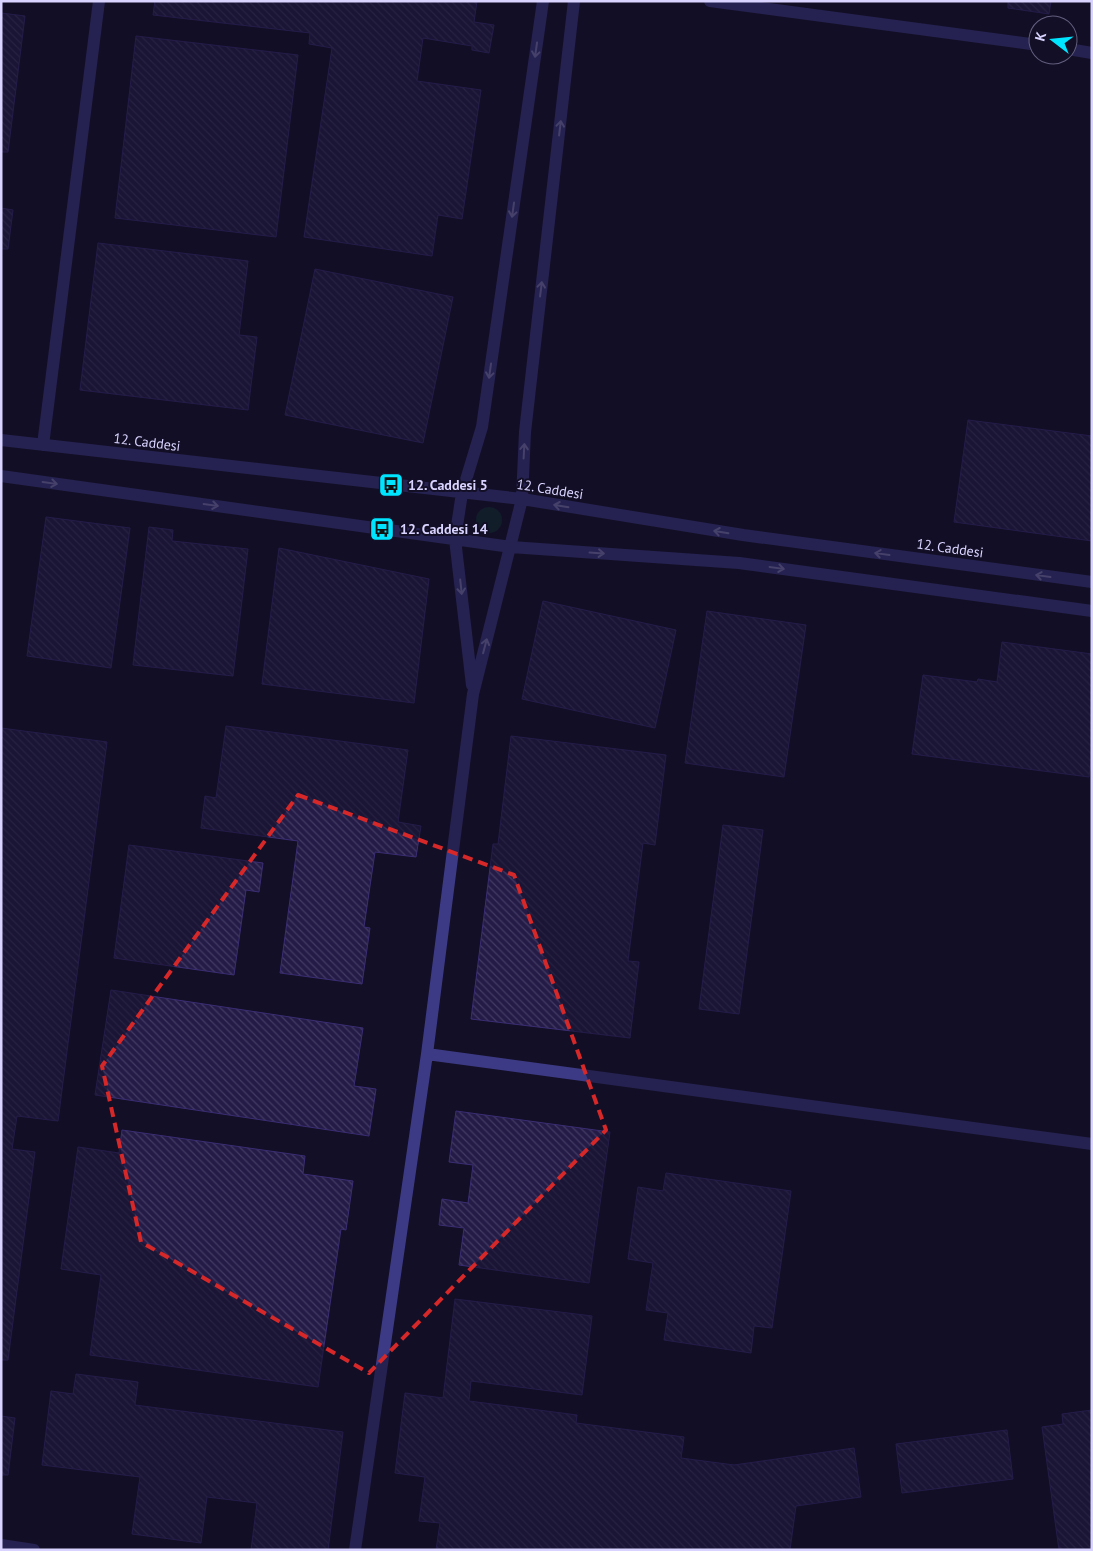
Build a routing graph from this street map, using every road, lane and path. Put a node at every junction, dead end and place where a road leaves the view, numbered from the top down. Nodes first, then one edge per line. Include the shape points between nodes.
1 (99, 1) edge
2 (543, 1) edge
3 (574, 1) edge
4 (710, 1) edge
5 (1028, 44) edge
6 (1078, 50) edge
7 (1092, 52) edge
8 (1, 440) edge
9 (43, 445) junction
10 (1, 476) edge
11 (462, 493) junction
12 (522, 500) junction
13 (455, 539) junction
14 (511, 547) junction
15 (1092, 582) edge
16 (1092, 611) edge
17 (472, 694) junction
18 (427, 1054) junction
19 (1092, 1144) edge
20 (1, 1545) edge
21 (34, 1550) edge
22 (355, 1550) edge

1 - 9 street
2 -> 11 street via 482,427
12 -> 3 street via 525,432
4 - 5 street
6 - 7 street
8 - 9 street, 12. Caddesi
9 - 11 street, 12. Caddesi
10 -> 13 street
11 - 12 street, 12. Caddesi
11 - 13 street
12 - 14 street
15 -> 12 street, 12. Caddesi via 743,535
13 - 14 street
13 -> 17 street
14 -> 16 street via 739,563
17 -> 14 street
17 - 18 street
18 - 19 street
18 - 22 street
20 - 21 street

